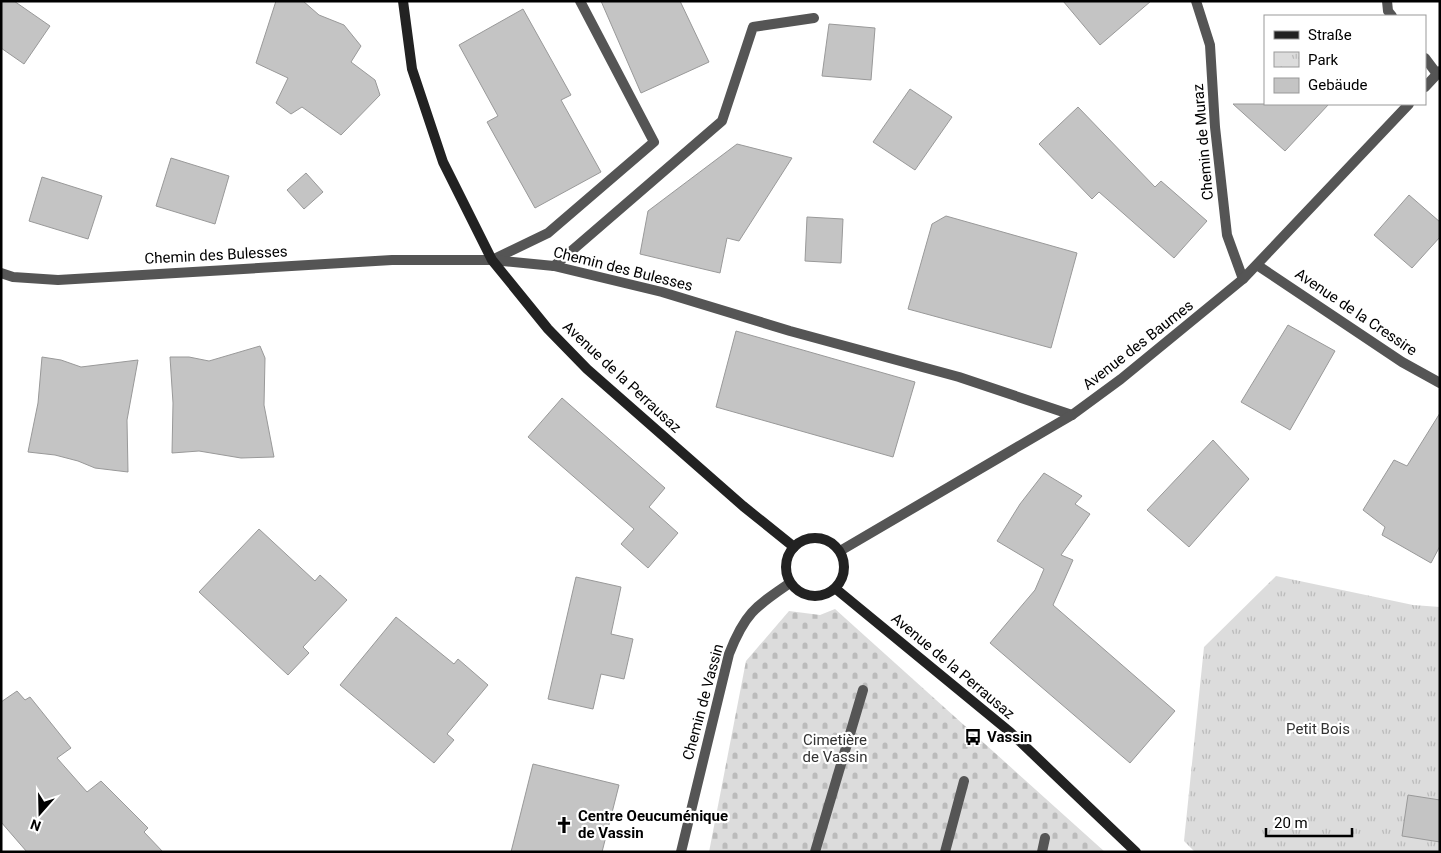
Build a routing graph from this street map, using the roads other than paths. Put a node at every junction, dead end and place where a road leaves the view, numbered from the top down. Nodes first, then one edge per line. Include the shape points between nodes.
1 (403, 1) edge
2 (580, 1) edge
3 (1196, 1) edge
4 (1387, 1) edge
5 (1391, 15) edge
6 (814, 18) dead end
7 (1426, 59) edge
8 (1438, 73) edge
9 (1426, 86) edge
10 (1408, 105) edge
11 (492, 260) junction
12 (1257, 265) junction
13 (554, 266) junction
14 (1, 273) edge
15 (1243, 279) junction
16 (1440, 383) edge
17 (1072, 415) junction
18 (794, 546) junction
19 (840, 551) junction
20 (790, 583) junction
21 (836, 589) junction
22 (862, 690) dead end
23 (964, 780) dead end
24 (1045, 838) dead end
25 (681, 852) edge
26 (815, 852) edge
27 (945, 852) edge
28 (1042, 852) edge
29 (1136, 852) edge

1 - 11 street, Avenue de la Perrausaz via 412,69 443,162
2 - 11 street via 654,142 548,233
3 - 15 street, Chemin de Muraz via 1210,44 1227,235
4 - 5 street
6 - 13 street via 753,27 722,121
7 - 8 street
8 - 9 street
10 - 12 street, Avenue des Baumes
11 - 13 street, Chemin des Bulesses
11 - 14 street, Chemin des Bulesses via 392,260 58,280 13,277
11 - 18 street, Avenue de la Perrausaz via 548,329 587,369 743,506
12 - 15 street, Avenue des Baumes
12 - 16 street, Avenue de la Cressire via 1402,362
13 - 17 street, Chemin des Bulesses via 662,292 959,377
15 - 17 street, Avenue des Baumes
17 - 19 street, Avenue des Baumes
18 - 19 street via 803,540 823,539
18 - 20 street via 786,564
19 - 21 street via 845,570
20 - 21 street via 806,596 822,596
20 - 25 street, Chemin de Vassin via 757,605 739,629 729,654
21 - 29 street, Avenue de la Perrausaz via 1010,732
22 - 26 street
23 - 27 street
24 - 28 street

